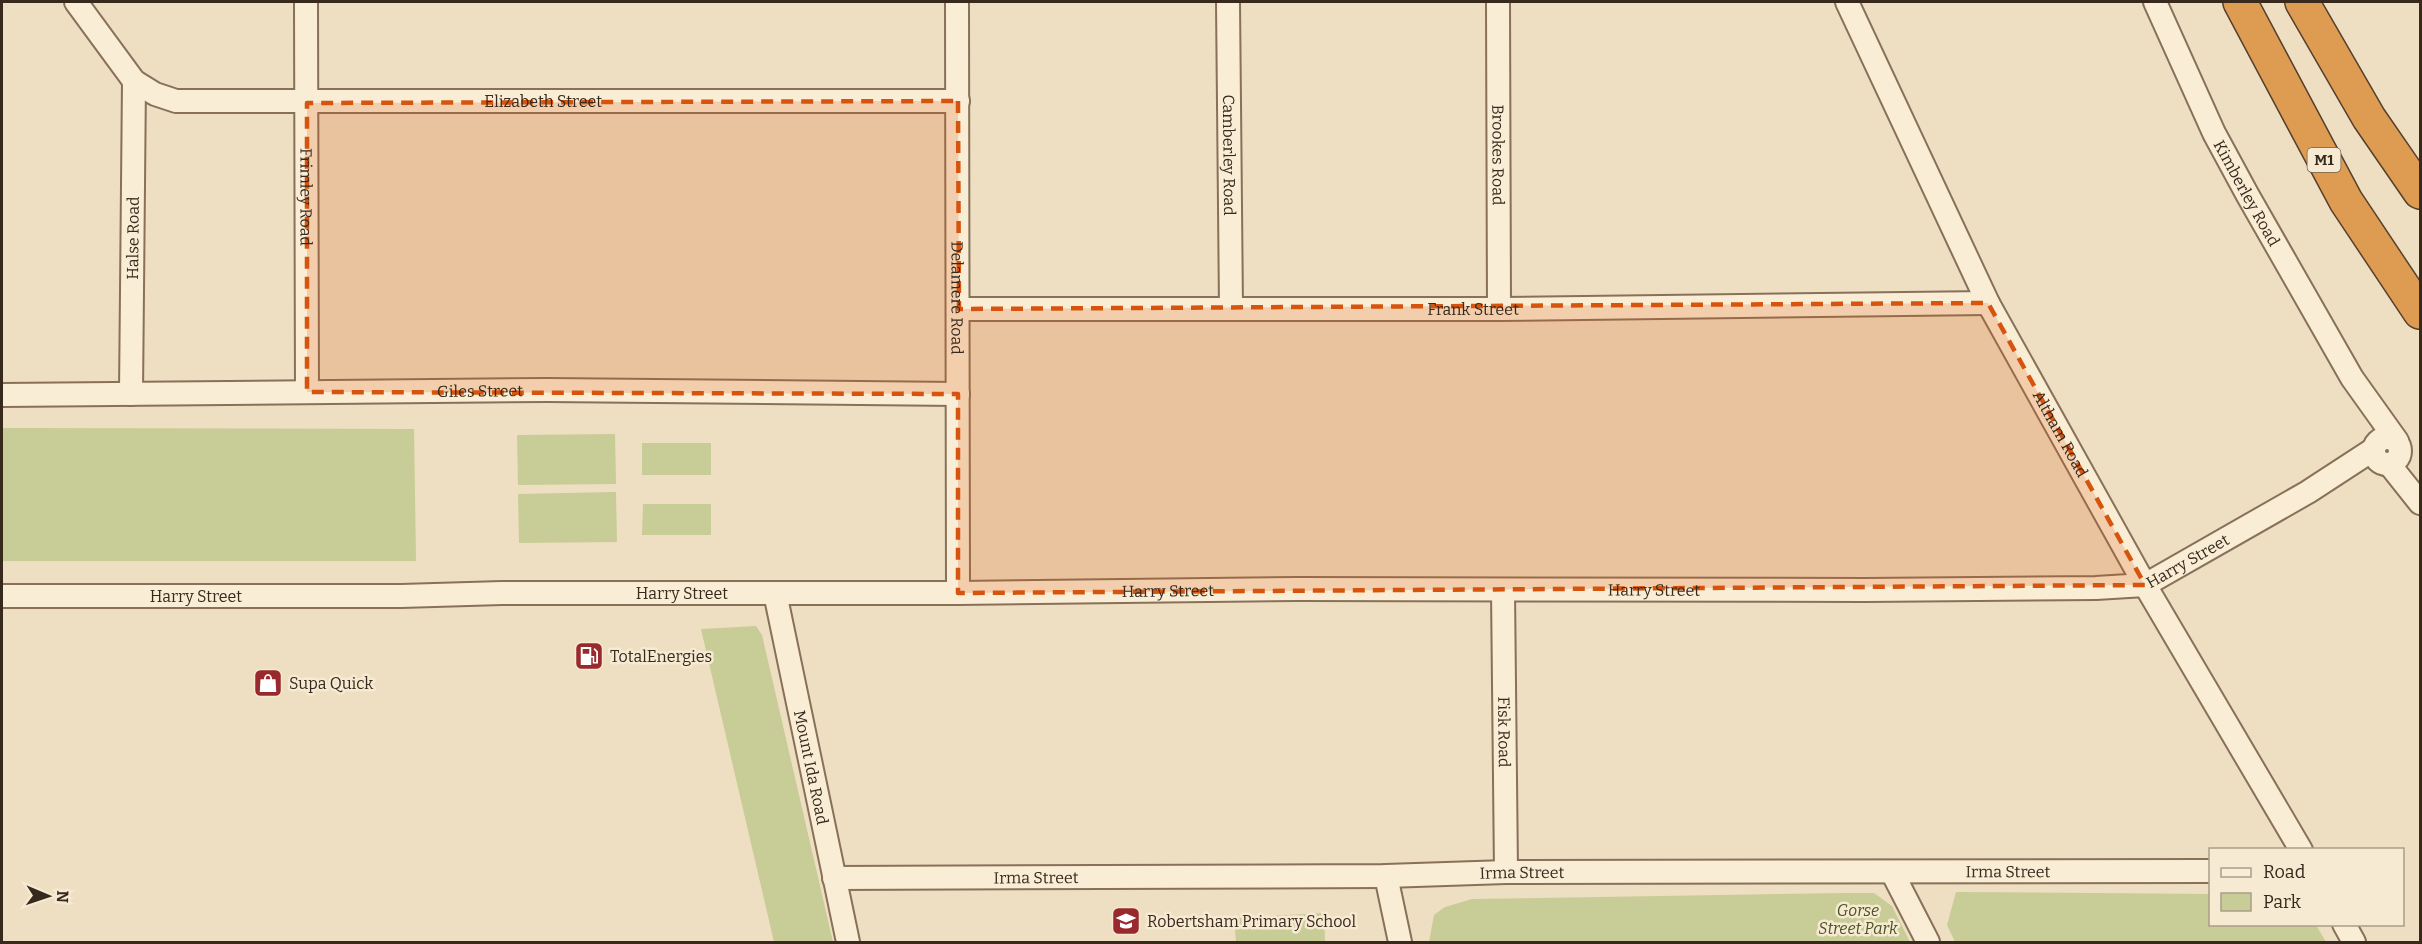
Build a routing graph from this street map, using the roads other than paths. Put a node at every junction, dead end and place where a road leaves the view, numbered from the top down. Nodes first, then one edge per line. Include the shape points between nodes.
1 (76, 2) edge
2 (306, 2) edge
3 (957, 2) edge
4 (1228, 2) edge
5 (1498, 2) edge
6 (1847, 2) edge
7 (2155, 2) edge
8 (2240, 2) edge
9 (2302, 2) edge
10 (134, 81) junction
11 (958, 101) junction
12 (307, 103) junction
13 (2421, 192) edge
14 (1988, 303) junction
15 (1231, 308) junction
16 (959, 309) junction
17 (1499, 309) junction
18 (2421, 312) edge
19 (307, 392) junction
20 (132, 394) junction
21 (958, 394) junction
22 (2, 395) edge
23 (2387, 452) junction
24 (2421, 492) edge
25 (2421, 503) edge
26 (2145, 585) junction
27 (1503, 591) junction
28 (775, 593) junction
29 (958, 593) junction
30 (2, 596) edge
31 (2300, 848) edge
32 (2209, 871) edge
33 (1506, 872) junction
34 (1893, 872) junction
35 (1386, 876) junction
36 (834, 878) junction
37 (2345, 926) edge
38 (848, 942) edge
39 (1400, 942) edge
40 (1928, 942) edge
41 (2354, 942) edge

1 - 10 street
2 - 12 street, Frimley Road
3 - 11 street, Delamere Road
4 - 15 street, Camberley Road
5 - 17 street, Brookes Road
6 - 14 street, Altham Road
7 - 23 street, Kimberley Road via 2214,133 2352,378
8 - 18 highway, M1 via 2346,201
9 - 13 highway via 2369,118
10 - 12 street, Elizabeth Street via 176,102
10 - 20 street, Halse Road
11 - 12 street, Elizabeth Street
11 - 16 street, Delamere Road
12 - 19 street, Frimley Road
14 - 17 street, Frank Street
14 - 26 street, Altham Road
15 - 16 street, Frank Street
15 - 17 street, Frank Street
16 - 21 street, Delamere Road
19 - 20 street, Giles Street
19 - 21 street, Giles Street
20 - 22 street, Giles Street
21 - 29 street, Delamere Road
23 - 24 street, Kimberley Road
23 - 25 street, Kimberley Road
23 - 26 street, Harry Street
26 - 27 street, Harry Street
26 - 31 street, Altham Road
27 - 29 street, Harry Street
27 - 33 street, Fisk Road
28 - 29 street, Harry Street
28 - 30 street, Harry Street
28 - 36 street, Mount Ida Road
32 - 34 street, Irma Street
33 - 34 street, Irma Street
33 - 35 street, Irma Street
34 - 40 street
35 - 36 street, Irma Street
35 - 39 street
36 - 38 street, Mount Ida Road
37 - 41 street

